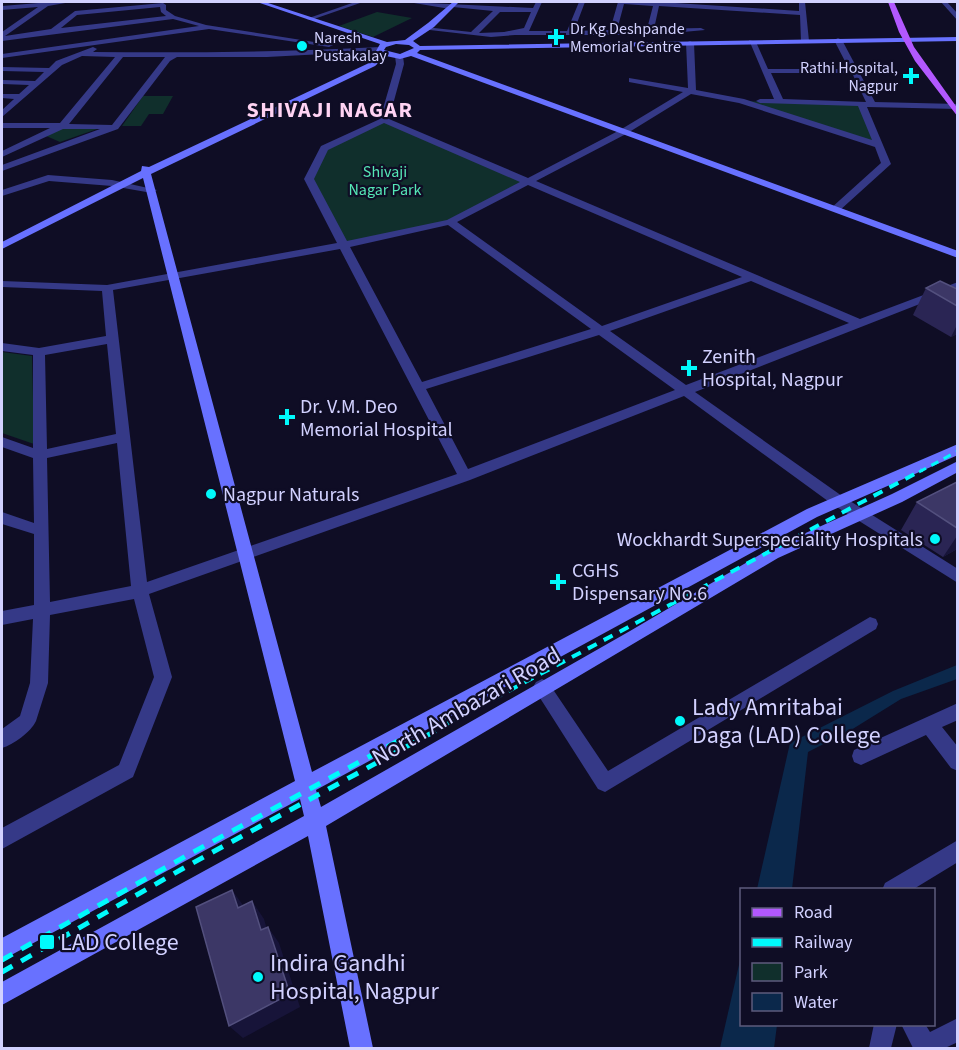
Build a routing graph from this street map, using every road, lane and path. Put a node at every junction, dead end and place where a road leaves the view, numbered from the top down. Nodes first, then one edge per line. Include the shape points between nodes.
1 (68, 2) edge
2 (90, 2) edge
3 (260, 2) edge
4 (326, 2) edge
5 (360, 2) edge
6 (411, 2) edge
7 (539, 2) edge
8 (582, 2) edge
9 (621, 2) edge
10 (802, 2) edge
11 (891, 2) edge
12 (899, 2) edge
13 (944, 2) edge
14 (47, 3) junction
15 (162, 3) edge
16 (657, 3) edge
17 (704, 4) edge
18 (453, 5) edge
19 (343, 7) junction
20 (2, 8) edge
21 (498, 10) junction
22 (536, 10) junction
23 (75, 13) junction
24 (802, 13) junction
25 (173, 17) junction
26 (957, 18) edge
27 (309, 19) junction
28 (209, 27) junction
29 (425, 29) junction
30 (701, 30) junction
31 (53, 31) junction
32 (515, 33) junction
33 (570, 33) junction
34 (613, 33) junction
35 (650, 33) junction
36 (473, 34) junction
37 (148, 36) junction
38 (2, 37) edge
39 (909, 39) junction
40 (957, 39) edge
41 (838, 40) junction
42 (805, 41) junction
43 (407, 42) junction
44 (752, 42) junction
45 (695, 43) junction
46 (53, 48) junction
47 (359, 49) junction
48 (384, 49) junction
49 (415, 51) junction
50 (78, 54) junction
51 (121, 54) junction
52 (176, 55) junction
53 (2, 56) edge
54 (399, 56) junction
55 (2, 69) edge
56 (51, 70) junction
57 (765, 71) junction
58 (854, 71) junction
59 (632, 80) dead end
60 (2, 82) edge
61 (37, 83) junction
62 (692, 90) junction
63 (2, 96) edge
64 (21, 97) junction
65 (741, 101) junction
66 (780, 102) junction
67 (955, 104) edge
68 (867, 105) junction
69 (2, 114) edge
70 (957, 115) edge
71 (384, 120) junction
72 (2, 125) edge
73 (62, 126) junction
74 (115, 127) junction
75 (622, 132) junction
76 (878, 146) junction
77 (2, 154) edge
78 (2, 168) edge
79 (146, 170) junction
80 (527, 181) junction
81 (116, 184) junction
82 (152, 190) junction
83 (2, 193) edge
84 (835, 208) junction
85 (450, 222) junction
86 (2, 238) edge
87 (344, 245) junction
88 (2, 246) edge
89 (957, 255) edge
90 (172, 275) junction
91 (751, 277) junction
92 (2, 284) edge
93 (957, 285) edge
94 (106, 288) junction
95 (860, 323) junction
96 (601, 330) junction
97 (112, 339) junction
98 (2, 347) edge
99 (39, 352) junction
100 (418, 387) junction
101 (687, 392) junction
102 (123, 437) junction
103 (2, 442) edge
104 (957, 449) edge
105 (40, 455) junction
106 (957, 466) edge
107 (465, 476) junction
108 (837, 500) junction
109 (862, 514) junction
110 (2, 518) edge
111 (41, 531) junction
112 (245, 554) junction
113 (957, 578) edge
114 (140, 591) junction
115 (42, 610) junction
116 (2, 618) edge
117 (870, 624) dead end
118 (543, 688) junction
119 (957, 711) edge
120 (930, 726) junction
121 (2, 740) edge
122 (861, 756) dead end
123 (957, 762) edge
124 (304, 786) junction
125 (315, 821) junction
126 (2, 838) edge
127 (957, 850) edge
128 (895, 888) edge
129 (2, 949) edge
130 (2, 994) edge
131 (886, 1026) edge
132 (913, 1026) edge
133 (957, 1029) edge
134 (362, 1048) edge
135 (880, 1048) edge
136 (926, 1048) edge

1 - 14 street
2 - 23 street
3 - 27 street
4 - 19 street
5 - 19 street
6 - 18 street
7 - 22 street
8 - 33 street
9 - 16 street
9 - 34 street
10 - 24 street
11 - 39 main road via 897,24
12 - 39 main road
13 - 26 street
14 - 20 street
14 - 38 street
15 - 23 street
15 - 25 street via 163,11
16 - 17 street
16 - 35 street
17 - 24 street
17 - 30 street
18 - 21 street
18 - 29 street
19 - 27 street
21 - 22 street
21 - 36 street
22 - 32 street via 527,29
23 - 31 street
24 - 42 street
25 - 28 street
25 - 31 street
27 - 48 street
28 - 37 street
28 - 47 street
29 - 36 street
29 - 43 street
30 - 35 street
30 - 45 street
31 - 38 street
31 - 46 street
32 - 33 street
32 - 36 street
33 - 34 street
34 - 35 street
37 - 46 street
37 - 50 street
39 - 40 street
39 - 41 street
39 - 67 main road
41 - 42 street
41 - 58 street
42 - 44 street
43 - 48 street
43 - 49 street via 415,45
44 - 45 street
44 - 57 street
45 - 49 street
45 - 62 street
46 - 53 street
47 - 48 street
47 - 52 street
48 - 54 street
48 - 79 street via 372,64
49 - 54 street
49 - 75 street
50 - 51 street
50 - 56 street
51 - 52 street
51 - 73 street
52 - 74 street via 167,59
54 - 71 street
55 - 56 street
56 - 61 street
57 - 58 street
57 - 66 street
58 - 68 street
59 - 62 street
60 - 61 street
61 - 64 street
62 - 65 street
62 - 75 street
63 - 64 street
64 - 69 street
65 - 66 street
65 - 76 street
66 - 68 street
67 - 68 street
67 - 70 main road
68 - 76 street via 862,109
71 - 80 street
71 - 87 street via 324,148 309,179
72 - 73 street
73 - 74 street
73 - 77 street
74 - 78 street
75 - 80 street
75 - 84 street
76 - 84 street via 886,164
79 - 81 street
79 - 82 street
80 - 85 street
80 - 91 street
81 - 82 street
81 - 83 street via 48,178
81 - 86 street
81 - 88 street
82 - 90 street
84 - 89 street
85 - 87 street
85 - 96 street
87 - 90 street
87 - 100 street
90 - 94 street
90 - 112 street
91 - 95 street
91 - 96 street
92 - 94 street
93 - 95 street
94 - 97 street
95 - 101 street
96 - 100 street
96 - 101 street
97 - 99 street
97 - 102 street
98 - 99 street
99 - 105 street
100 - 107 street
101 - 107 street
101 - 108 street
102 - 105 street
102 - 114 street
103 - 105 street
104 - 108 street, North Ambazari Road
105 - 111 street
106 - 109 street, North Ambazari Road
107 - 112 street
108 - 109 street
108 - 124 street, North Ambazari Road
109 - 113 street
109 - 118 street, North Ambazari Road via 772,554
110 - 111 street
111 - 115 street
112 - 114 street
112 - 124 street
114 - 115 street
114 - 126 street via 163,677 126,771
115 - 116 street
115 - 121 street via 39,683 27,721
117 - 118 street via 605,783
118 - 125 street, North Ambazari Road
119 - 120 street
120 - 122 street
120 - 123 street
124 - 125 street
124 - 129 street, North Ambazari Road
125 - 130 street, North Ambazari Road
125 - 134 street
127 - 128 street
131 - 135 street
132 - 136 street
133 - 136 street

